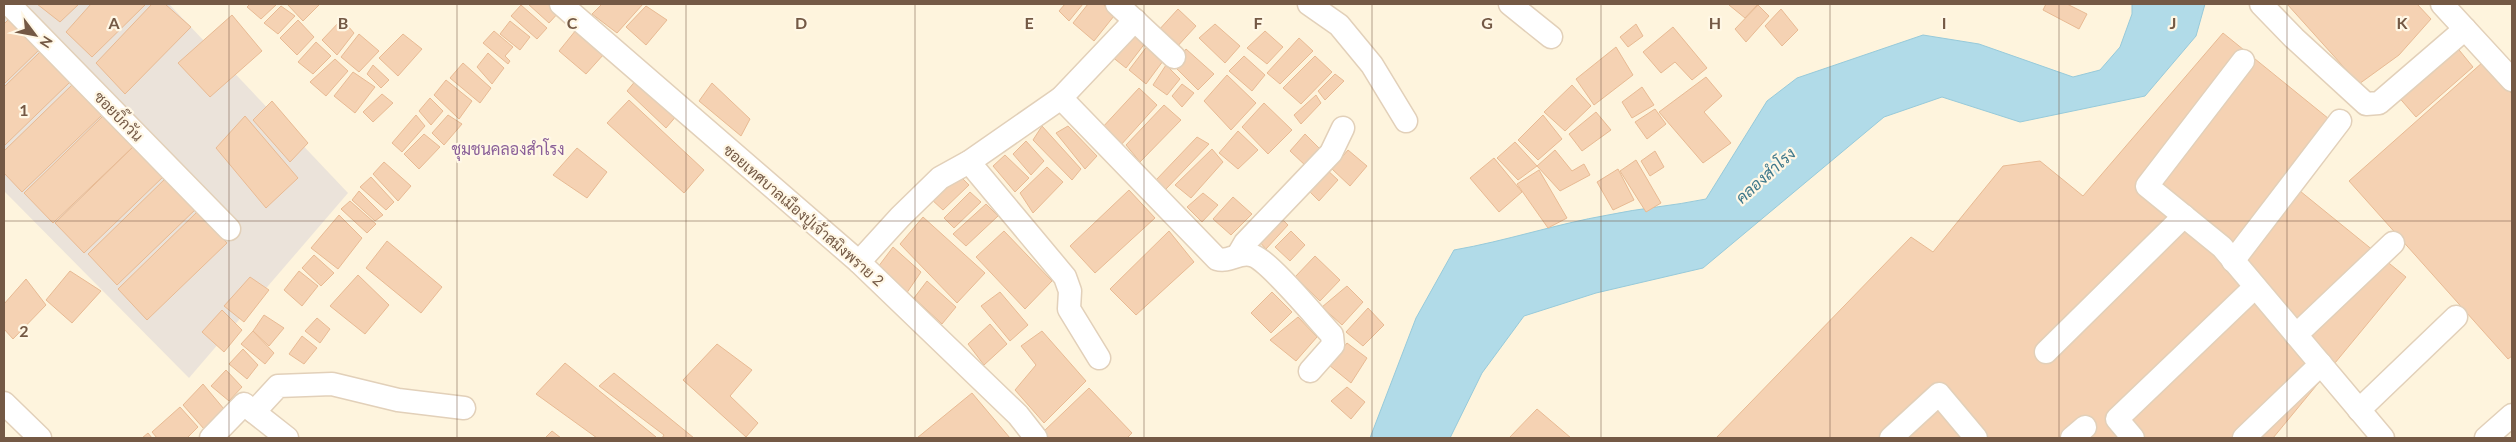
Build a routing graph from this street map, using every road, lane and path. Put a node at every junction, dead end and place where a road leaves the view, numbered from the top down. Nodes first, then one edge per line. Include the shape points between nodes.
1 (9, 4) edge
2 (1117, 4) edge
3 (1309, 4) edge
4 (1510, 4) edge
5 (2261, 4) edge
6 (2442, 4) edge
7 (567, 6) edge
8 (1135, 20) junction
9 (2464, 28) junction
10 (1551, 37) dead end
11 (1174, 57) dead end
12 (2243, 61) dead end
13 (2512, 80) edge
14 (1061, 98) junction
15 (1406, 121) dead end
16 (2340, 121) dead end
17 (1343, 128) dead end
18 (969, 162) junction
19 (2184, 216) junction
20 (229, 229) dead end
21 (2393, 243) dead end
22 (1238, 255) junction
23 (2233, 261) junction
24 (859, 262) junction
25 (2255, 286) junction
26 (2456, 316) dead end
27 (2296, 335) junction
28 (2046, 352) dead end
29 (1098, 358) dead end
30 (2321, 364) junction
31 (1310, 371) dead end
32 (4, 403) edge
33 (464, 408) dead end
34 (2359, 410) junction
35 (254, 412) junction
36 (2512, 414) edge
37 (40, 438) edge
38 (211, 438) edge
39 (287, 438) edge
40 (1036, 438) edge
41 (1891, 438) edge
42 (1976, 438) edge
43 (2133, 438) edge
44 (2244, 438) edge
45 (2383, 438) edge
46 (2486, 438) edge

1 - 20 street, ซอยบิ๊กวัน
2 - 8 street
3 - 15 street via 1339,26 1356,45
4 - 10 street
5 - 9 street via 2366,104 2378,103
6 - 9 street
7 - 24 street, ซอยเทศบาลเมืองปู่เจ้าสมิงพราย 2
8 - 11 street
8 - 14 street
9 - 13 street
12 - 19 street via 2147,186
14 - 18 street
14 - 22 street via 1217,259 1227,261
16 - 23 street
17 - 22 street via 1331,153 1245,243
18 - 24 street via 940,178
18 - 29 street via 1065,277 1070,292 1069,309
19 - 23 street via 2222,247
19 - 28 street
21 - 27 street
22 - 31 street via 1248,254 1263,262 1332,336 1334,345
23 - 25 street
24 - 40 street, ซอยเทศบาลเมืองปู่เจ้าสมิงพราย 2 via 1018,415
25 - 27 street
25 - 43 street via 2117,420
26 - 34 street
27 - 30 street
30 - 34 street
30 - 44 street
32 - 37 street
33 - 35 street via 398,400 332,384 302,384 278,386
34 - 45 street
35 - 38 street via 244,404
35 - 39 street
36 - 46 street
41 - 42 street via 1939,394

